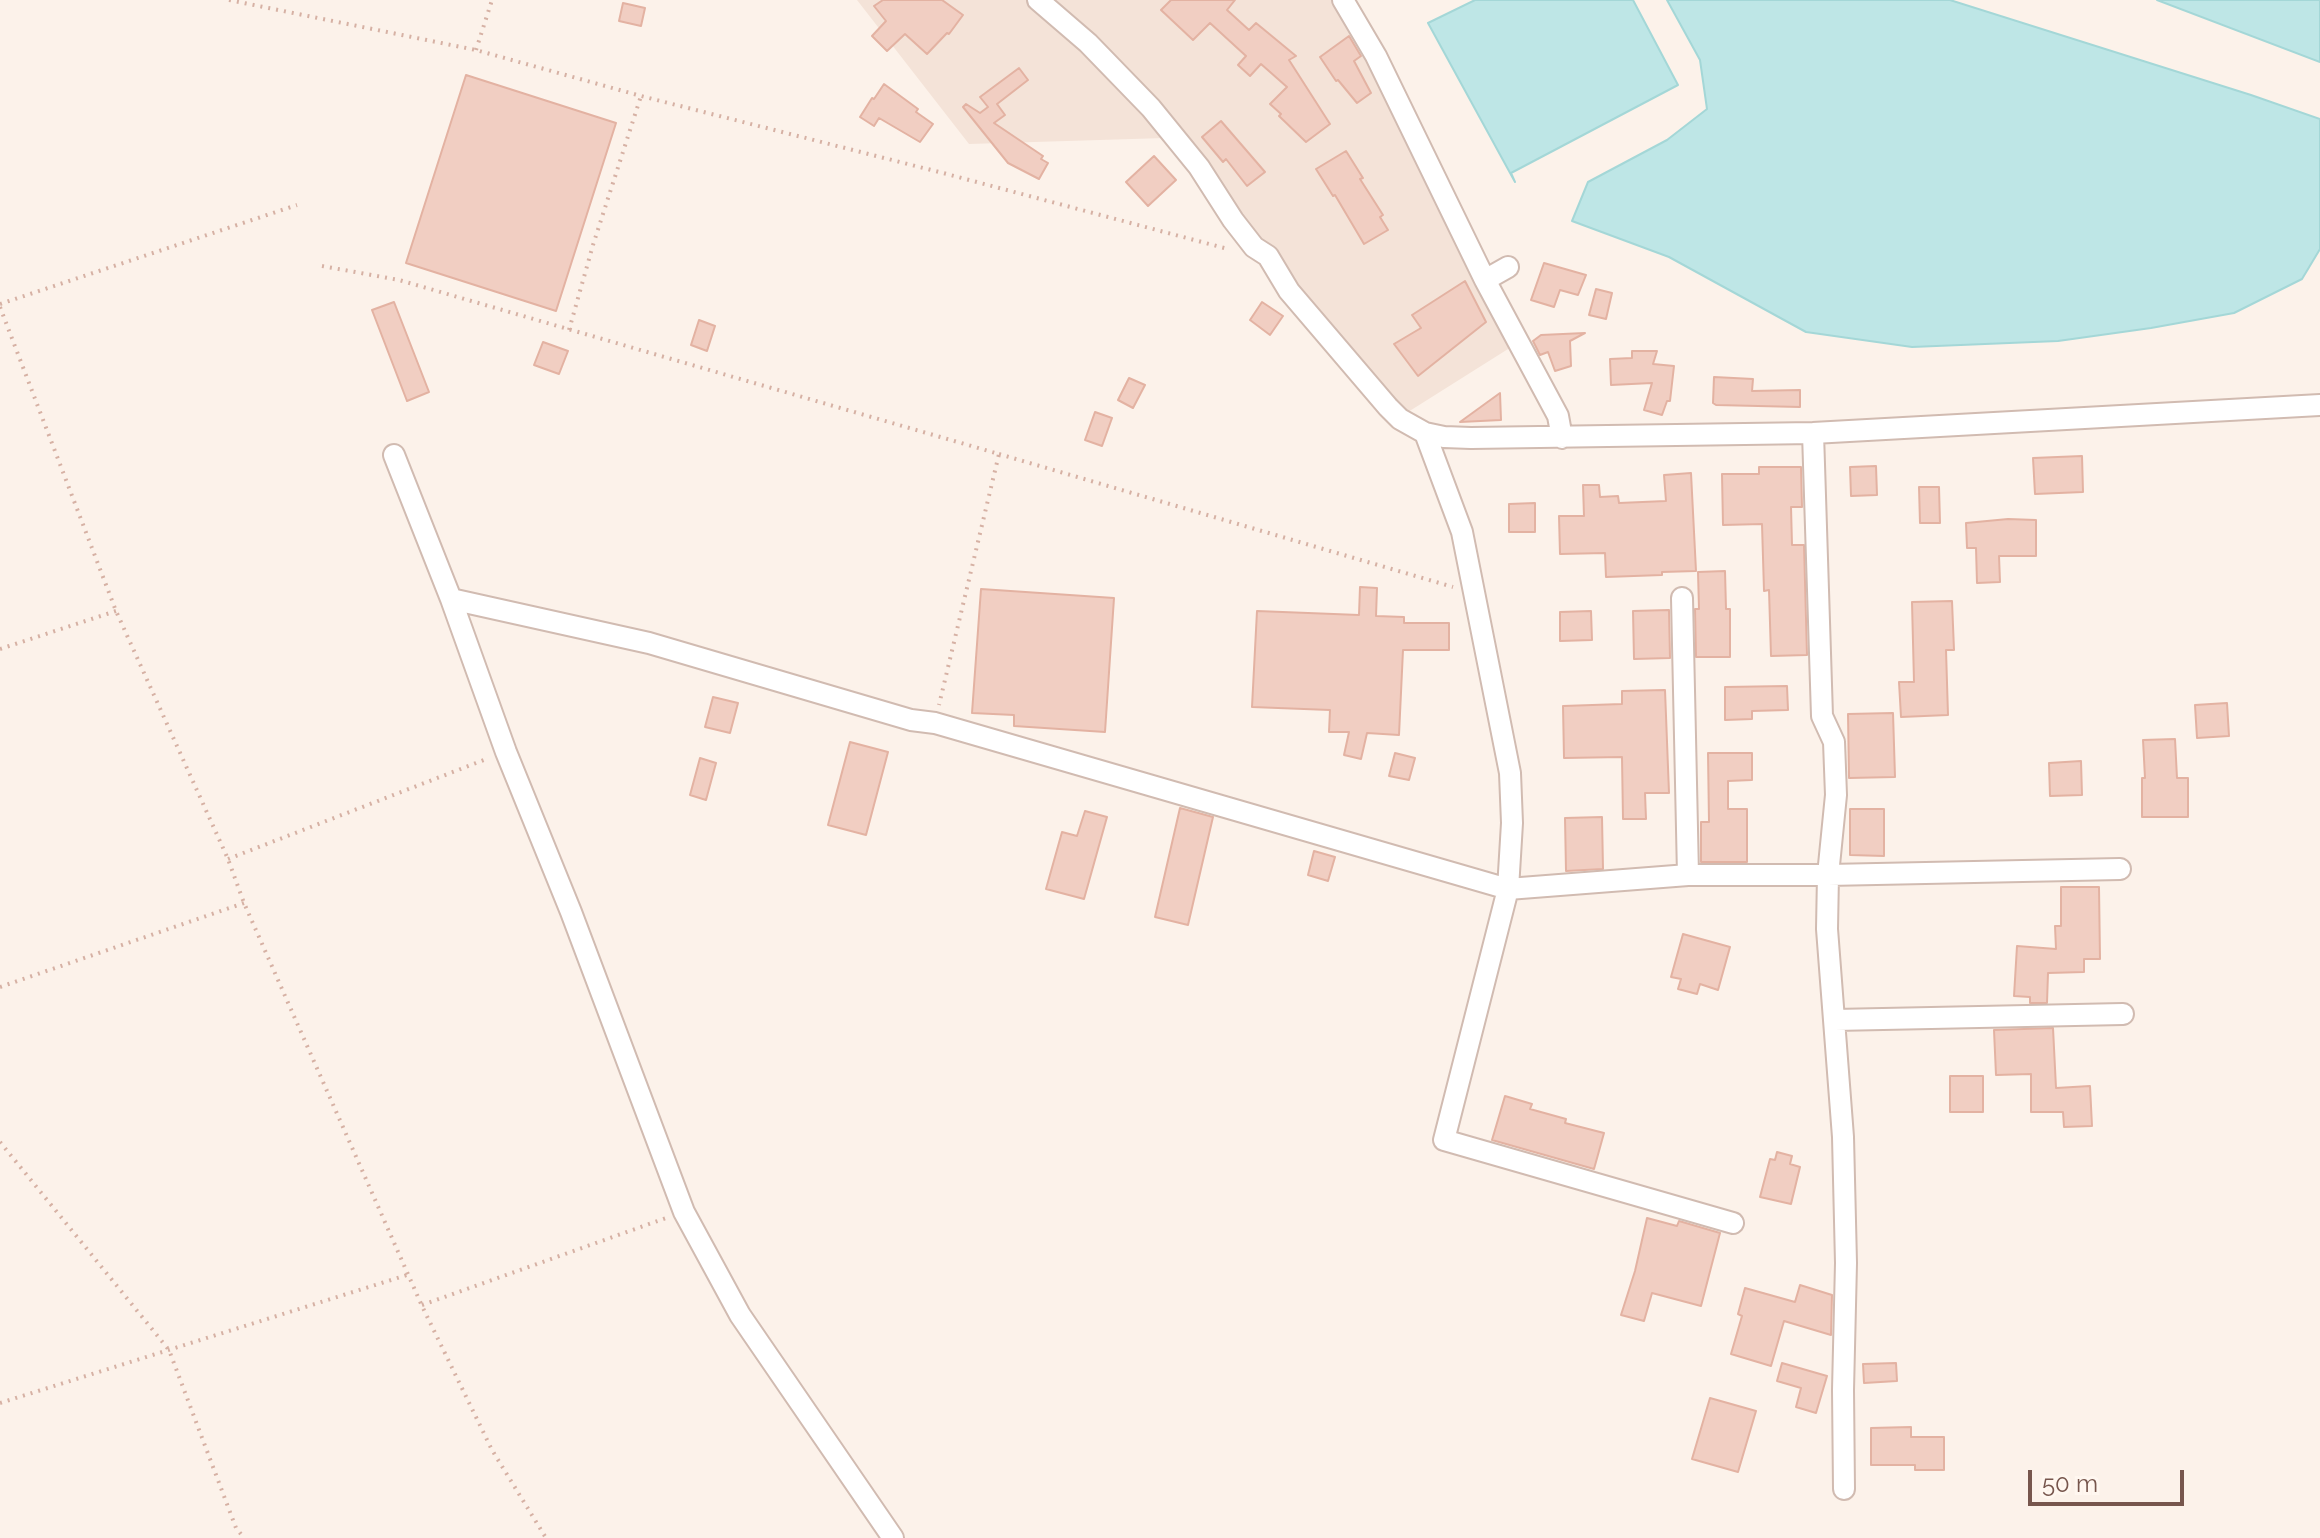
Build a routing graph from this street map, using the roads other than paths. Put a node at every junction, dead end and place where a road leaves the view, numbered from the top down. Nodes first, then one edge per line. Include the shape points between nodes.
1 (1038, 0) edge
2 (1343, 0) edge
3 (1508, 267) dead end
4 (1485, 280) junction
5 (2320, 405) edge
6 (1425, 433) junction
7 (1813, 433) junction
8 (1562, 438) junction
9 (394, 455) dead end
10 (1682, 598) dead end
11 (451, 599) junction
12 (2120, 869) dead end
13 (1688, 875) junction
14 (1828, 875) junction
15 (1508, 889) junction
16 (2123, 1014) dead end
17 (1835, 1020) junction
18 (1733, 1223) dead end
19 (1844, 1489) dead end
20 (893, 1538) edge

1 - 6 street via 1151,108 1254,247 1268,256 1289,291 1388,407
2 - 4 street via 1376,56
3 - 4 street
4 - 8 street via 1558,416
5 - 7 street
6 - 8 street
6 - 15 street via 1462,532 1510,773
7 - 8 street
7 - 14 street via 1822,716 1834,742 1836,795
9 - 11 street
10 - 13 street
11 - 15 street via 649,643
11 - 20 street via 684,1212 740,1315
12 - 14 street
13 - 14 street
13 - 15 street
14 - 17 street
15 - 18 street via 1444,1140
16 - 17 street
17 - 19 street via 1846,1263

